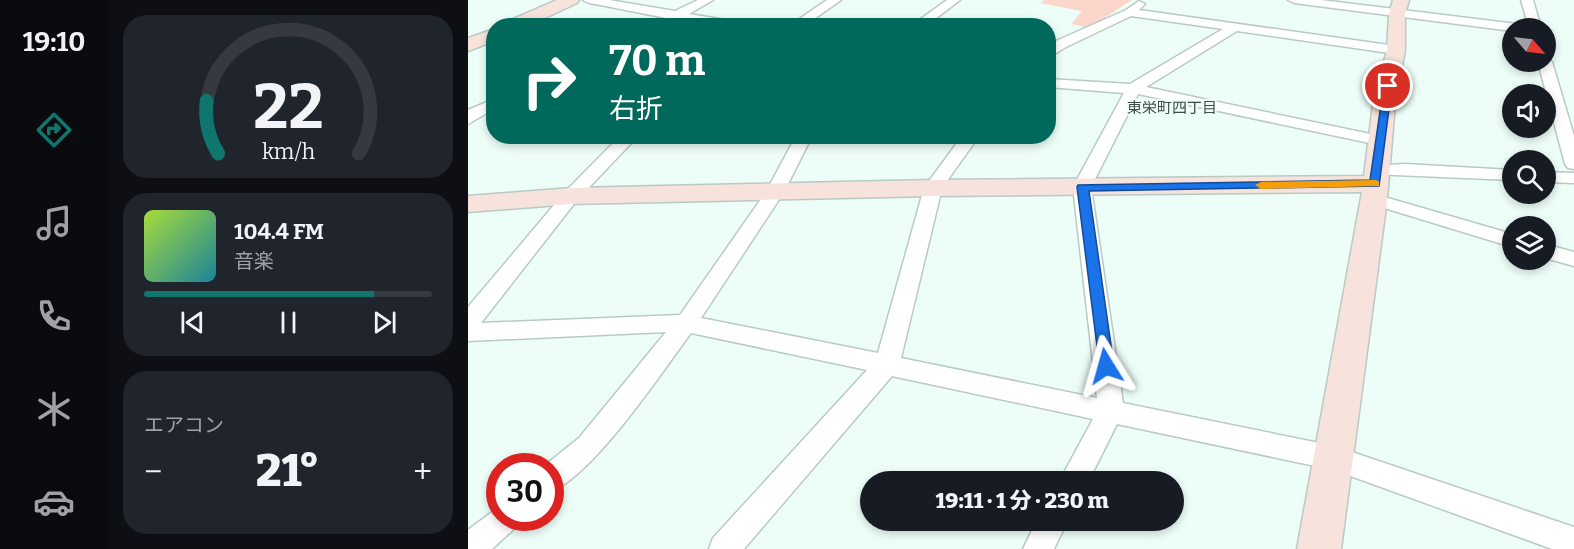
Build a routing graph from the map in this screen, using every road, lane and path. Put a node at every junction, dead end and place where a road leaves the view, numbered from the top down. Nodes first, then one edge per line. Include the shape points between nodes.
1 (571, 0) edge
2 (589, 0) edge
3 (707, 0) edge
4 (835, 0) edge
5 (954, 0) edge
6 (1144, 0) edge
7 (1294, 0) edge
8 (1527, 0) edge
9 (1399, 7) edge
10 (1130, 12) junction
11 (677, 15) junction
12 (530, 18) edge
13 (671, 18) edge
14 (694, 18) edge
15 (807, 18) edge
16 (928, 18) edge
17 (1532, 18) edge
18 (1502, 25) edge
19 (1237, 26) junction
20 (486, 37) edge
21 (468, 45) edge
22 (1056, 48) edge
23 (1396, 50) junction
24 (1548, 72) edge
25 (1056, 84) edge
26 (1133, 89) junction
27 (486, 106) edge
28 (470, 113) edge
29 (622, 144) edge
30 (800, 144) edge
31 (965, 144) edge
32 (1574, 164) edge
33 (1376, 173) junction
34 (1502, 174) edge
35 (1556, 177) edge
36 (1574, 178) edge
37 (1082, 187) junction
38 (933, 188) junction
39 (775, 192) junction
40 (571, 196) junction
41 (468, 204) edge
42 (1502, 236) edge
43 (1556, 254) edge
44 (1574, 259) edge
45 (468, 323) edge
46 (686, 323) junction
47 (468, 332) edge
48 (887, 365) junction
49 (1111, 410) junction
50 (1334, 459) junction
51 (564, 467) edge
52 (1079, 471) edge
53 (490, 531) edge
54 (1047, 531) edge
55 (1574, 542) edge
56 (469, 549) edge
57 (724, 549) edge
58 (1038, 549) edge
59 (1319, 549) edge

1 - 12 street
2 - 11 street
3 - 11 street
4 - 15 street
5 - 16 street
6 - 10 street
7 - 9 street
8 - 17 street
9 - 18 street
9 - 23 street
10 - 19 street
10 - 22 street
11 - 13 street
11 - 14 street
19 - 23 street
19 - 26 street
20 - 21 street
23 - 33 street via 1383,104
24 - 32 street
25 - 26 street
26 - 33 street
26 - 37 street
27 - 28 street
29 - 40 street
30 - 39 street
31 - 38 street
33 - 34 street via 1405,169
33 - 37 street
33 - 42 street
33 - 50 street
35 - 36 street
37 - 38 street
37 - 49 street
38 - 39 street
38 - 48 street
39 - 40 street
39 - 46 street
40 - 41 street
40 - 45 street
43 - 44 street
46 - 47 street
46 - 48 street
46 - 51 street via 589,446
48 - 49 street
48 - 57 street
49 - 50 street
49 - 52 street
50 - 55 street
50 - 59 street
53 - 56 street
54 - 58 street

